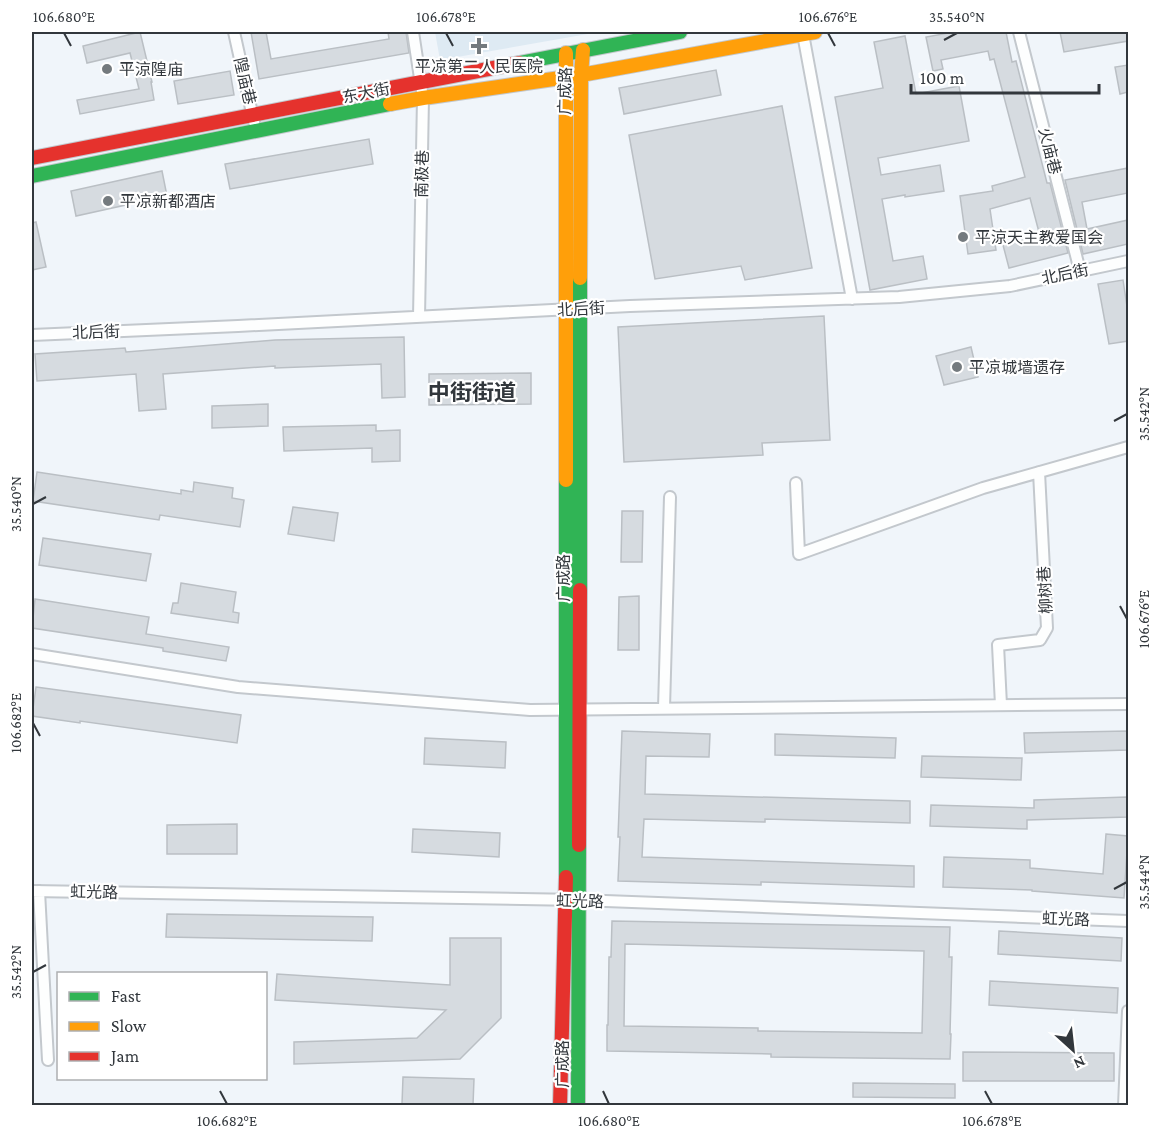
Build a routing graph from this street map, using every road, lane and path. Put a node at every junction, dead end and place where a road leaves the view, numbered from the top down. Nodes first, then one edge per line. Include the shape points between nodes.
1 (234, 32) edge
2 (413, 32) edge
3 (680, 32) edge
4 (807, 32) edge
5 (1019, 32) edge
6 (583, 50) junction
7 (566, 53) junction
8 (581, 75) junction
9 (567, 77) junction
10 (421, 82) junction
11 (423, 98) junction
12 (253, 114) junction
13 (256, 132) junction
14 (32, 158) edge
15 (32, 176) edge
16 (1128, 261) edge
17 (1080, 271) junction
18 (852, 299) junction
19 (574, 309) junction
20 (419, 317) junction
21 (32, 335) edge
22 (1128, 447) edge
23 (1039, 472) junction
24 (796, 483) dead end
25 (670, 497) dead end
26 (32, 654) edge
27 (1128, 704) edge
28 (1001, 705) junction
29 (664, 708) junction
30 (565, 709) junction
31 (580, 709) junction
32 (35, 891) edge
33 (572, 900) junction
34 (1128, 921) edge
35 (1128, 1011) edge
36 (48, 1060) dead end
37 (560, 1106) edge
38 (578, 1106) edge
39 (1124, 1106) edge

1 - 12 street, 隍庙巷
2 - 10 street, 南极巷
3 - 6 main road, 东大街
4 - 8 main road, 东大街
4 - 18 street
5 - 17 street, 火庙巷
6 - 7 main road, 东大街
6 - 8 main road, 广成路
7 - 9 main road, 广成路
7 - 10 main road, 东大街
8 - 9 main road, 东大街
8 - 19 main road, 广成路
9 - 11 main road, 东大街
9 - 19 main road, 广成路
10 - 11 street, 南极巷
10 - 12 main road, 东大街
11 - 13 main road, 东大街
11 - 20 street, 南极巷
12 - 13 street, 隍庙巷
12 - 14 main road, 东大街
13 - 15 main road, 东大街
16 - 17 street, 北后街
17 - 18 street, 北后街 via 1010,286
18 - 19 street, 北后街
19 - 20 street, 北后街
19 - 30 main road, 广成路
19 - 31 main road, 广成路
20 - 21 street, 北后街
22 - 23 street
23 - 24 street via 799,554
23 - 28 street, 柳树巷 via 1047,628 1040,640 999,645
25 - 29 street
26 - 30 street via 238,687 530,710
27 - 28 street
28 - 29 street
29 - 31 street
30 - 31 street
30 - 33 main road, 广成路
31 - 33 main road, 广成路
32 - 33 street, 虹光路
32 - 36 street
33 - 34 street, 虹光路
33 - 37 main road, 广成路
33 - 38 main road, 广成路
35 - 39 street

